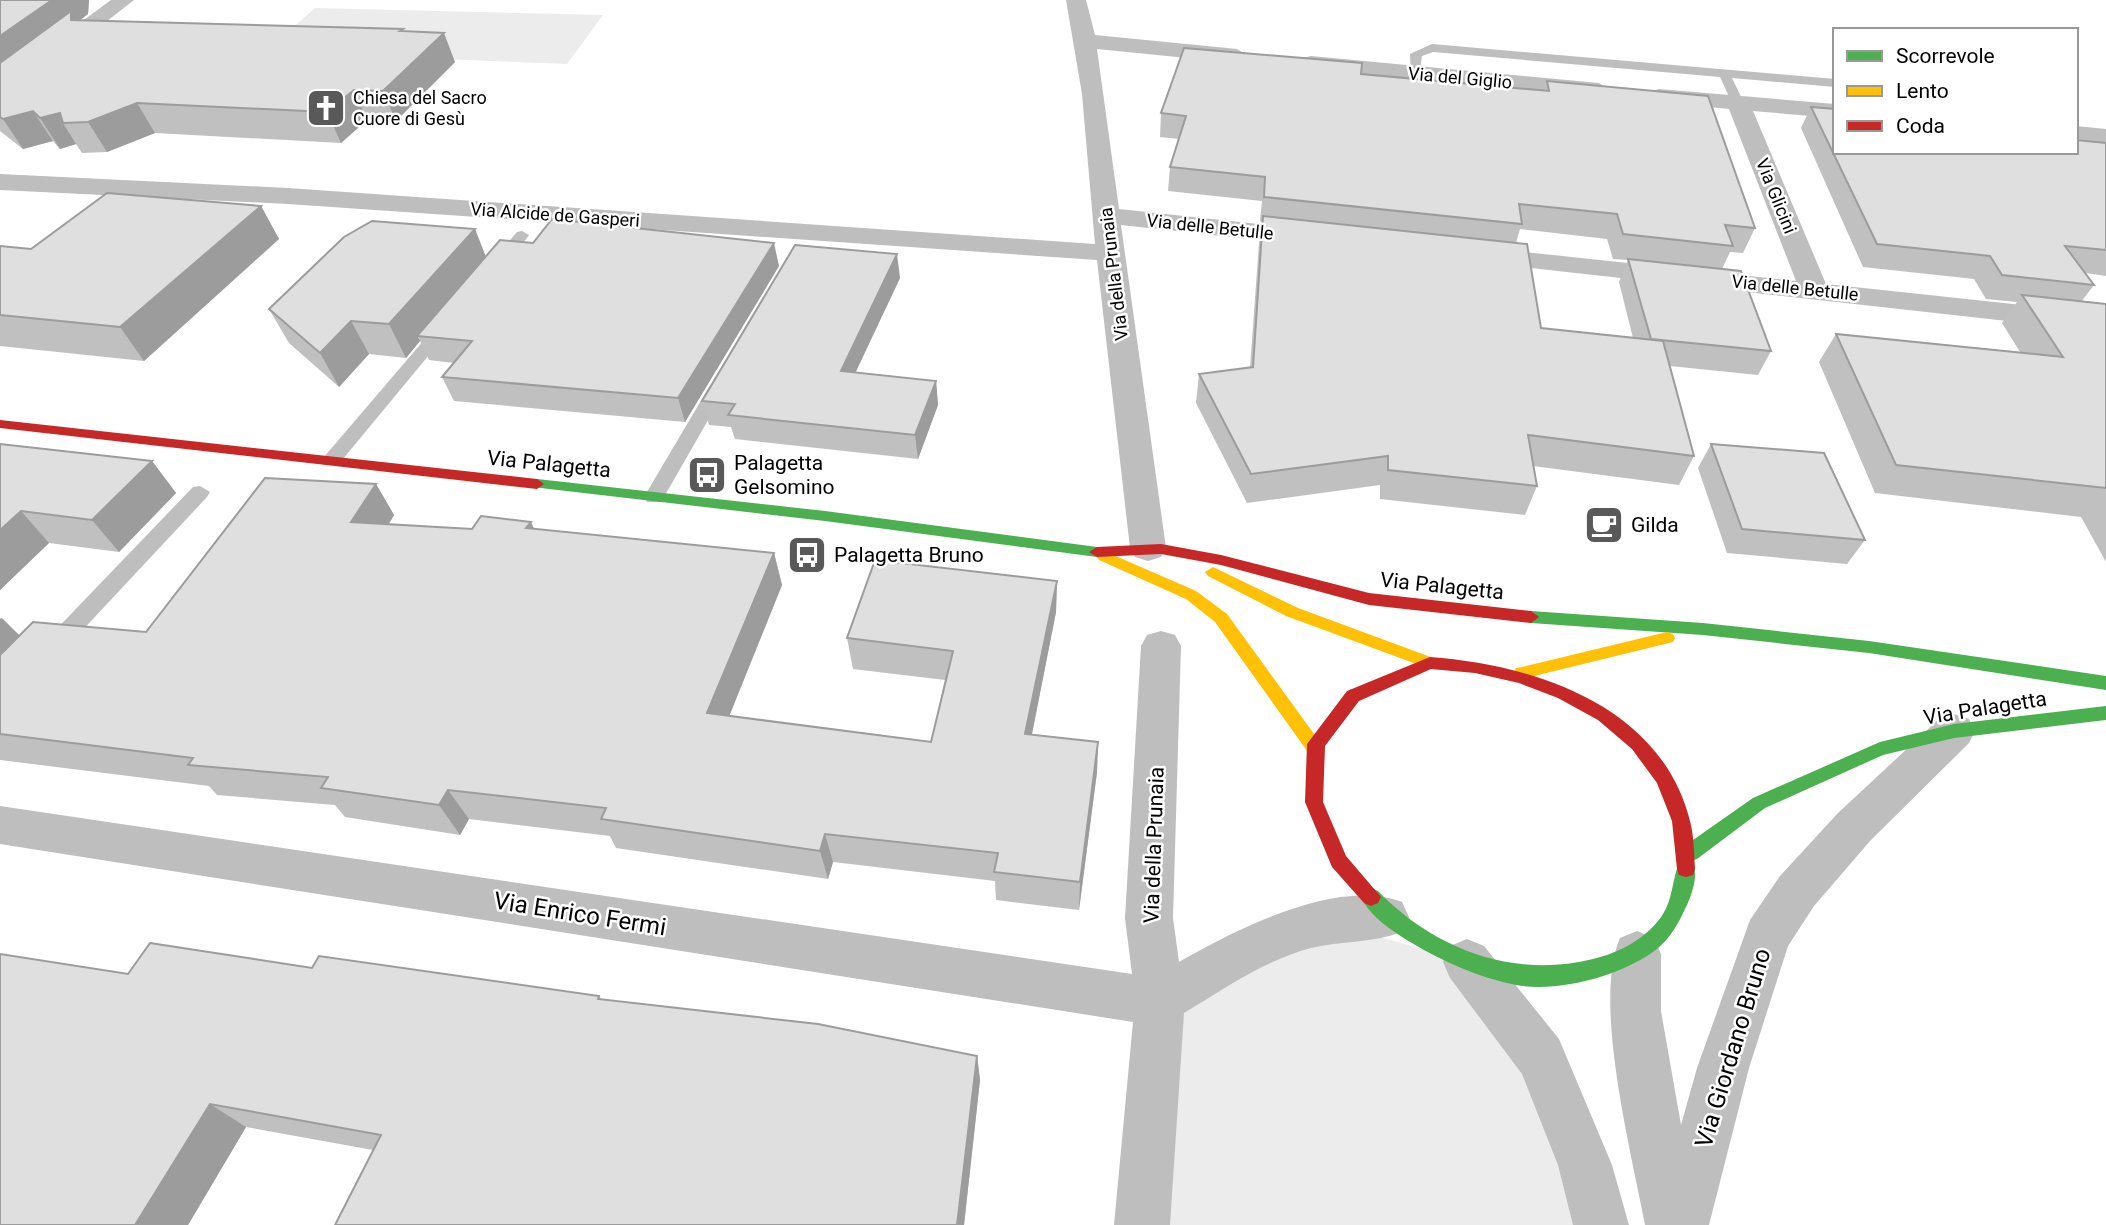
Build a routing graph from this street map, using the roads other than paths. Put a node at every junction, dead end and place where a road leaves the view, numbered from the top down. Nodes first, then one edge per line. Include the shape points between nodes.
1 (124, 0) edge
2 (1076, 0) edge
3 (1086, 41) junction
4 (1263, 58) edge
5 (1290, 61) edge
6 (1724, 73) junction
7 (1415, 74) junction
8 (10, 78) edge
9 (1833, 83) edge
10 (0, 93) edge
11 (1738, 103) junction
12 (1833, 111) edge
13 (2078, 133) edge
14 (2106, 136) edge
15 (0, 182) edge
16 (1107, 216) junction
17 (522, 235) dead end
18 (1343, 241) edge
19 (1453, 252) edge
20 (1110, 253) junction
21 (487, 276) edge
22 (1814, 290) junction
23 (452, 317) edge
24 (2106, 323) edge
25 (729, 369) edge
26 (0, 424) edge
27 (331, 461) junction
28 (200, 492) dead end
29 (654, 497) junction
30 (1148, 548) junction
31 (1092, 552) junction
32 (1181, 553) junction
33 (1703, 629) junction
34 (1161, 646) dead end
35 (38, 662) edge
36 (1430, 663) junction
37 (1522, 673) junction
38 (2106, 684) edge
39 (2106, 713) edge
40 (1954, 731) junction
41 (1316, 750) junction
42 (0, 825) edge
43 (1690, 853) junction
44 (1385, 917) junction
45 (1637, 954) junction
46 (1467, 962) junction
47 (1160, 1000) junction
48 (1142, 1225) edge
49 (1601, 1225) edge
50 (1673, 1225) edge
51 (1681, 1225) edge

1 - 8 street
2 - 3 street, Via della Prunaia
3 - 4 street
3 - 16 street, Via della Prunaia
5 - 7 street, Via del Giglio
6 - 7 lane via 1432,48 1416,54
6 - 9 lane
6 - 11 lane
7 - 11 street, Via del Giglio
8 - 10 street
11 - 12 street, Via del Giglio
11 - 22 street, Via Glicini
13 - 14 street
15 - 20 street, Via Alcide de Gasperi via 302,197
16 - 18 street, Via delle Betulle
16 - 20 street, Via della Prunaia
17 - 21 lane
19 - 22 street, Via delle Betulle
20 - 30 street, Via della Prunaia
22 - 24 street, Via delle Betulle
23 - 27 lane
25 - 29 lane
26 - 27 street, Via Palagetta
27 - 29 street, Via Palagetta
28 - 35 lane
29 - 31 street, Via Palagetta
30 - 31 street, Via Palagetta
30 - 32 street, Via Palagetta
31 - 41 street, Via Palagetta via 1191,595 1221,618
32 - 33 street, Via Palagetta via 1369,599 1493,614
32 - 36 street, Via Palagetta via 1304,619
33 - 37 street, Via Palagetta
33 - 38 street, Via Palagetta via 1869,648
34 - 47 street, Via della Prunaia via 1149,918
36 - 37 street, Via Palagetta
36 - 41 street, Via Palagetta via 1382,677 1356,692 1325,724
37 - 43 street, Via Palagetta via 1602,713 1636,743 1663,776 1681,814
39 - 40 street, Via Palagetta
40 - 43 street, Via Palagetta via 1880,749 1818,775 1759,803
40 - 51 street, Via Giordano Bruno via 1854,827 1797,891 1767,936 1723,1068
41 - 44 street, Via Palagetta via 1312,791 1319,822 1333,855
42 - 47 street, Via Enrico Fermi
43 - 45 street, Via Palagetta via 1678,909 1660,934
44 - 46 street, Via Palagetta via 1423,942
44 - 47 street via 1329,922 1278,937
45 - 46 street, Via Palagetta via 1600,970 1557,977 1509,975
45 - 50 street, Via Giordano Bruno via 1636,1011 1642,1061
46 - 49 street via 1541,1057 1585,1165
47 - 48 street, Via della Prunaia

